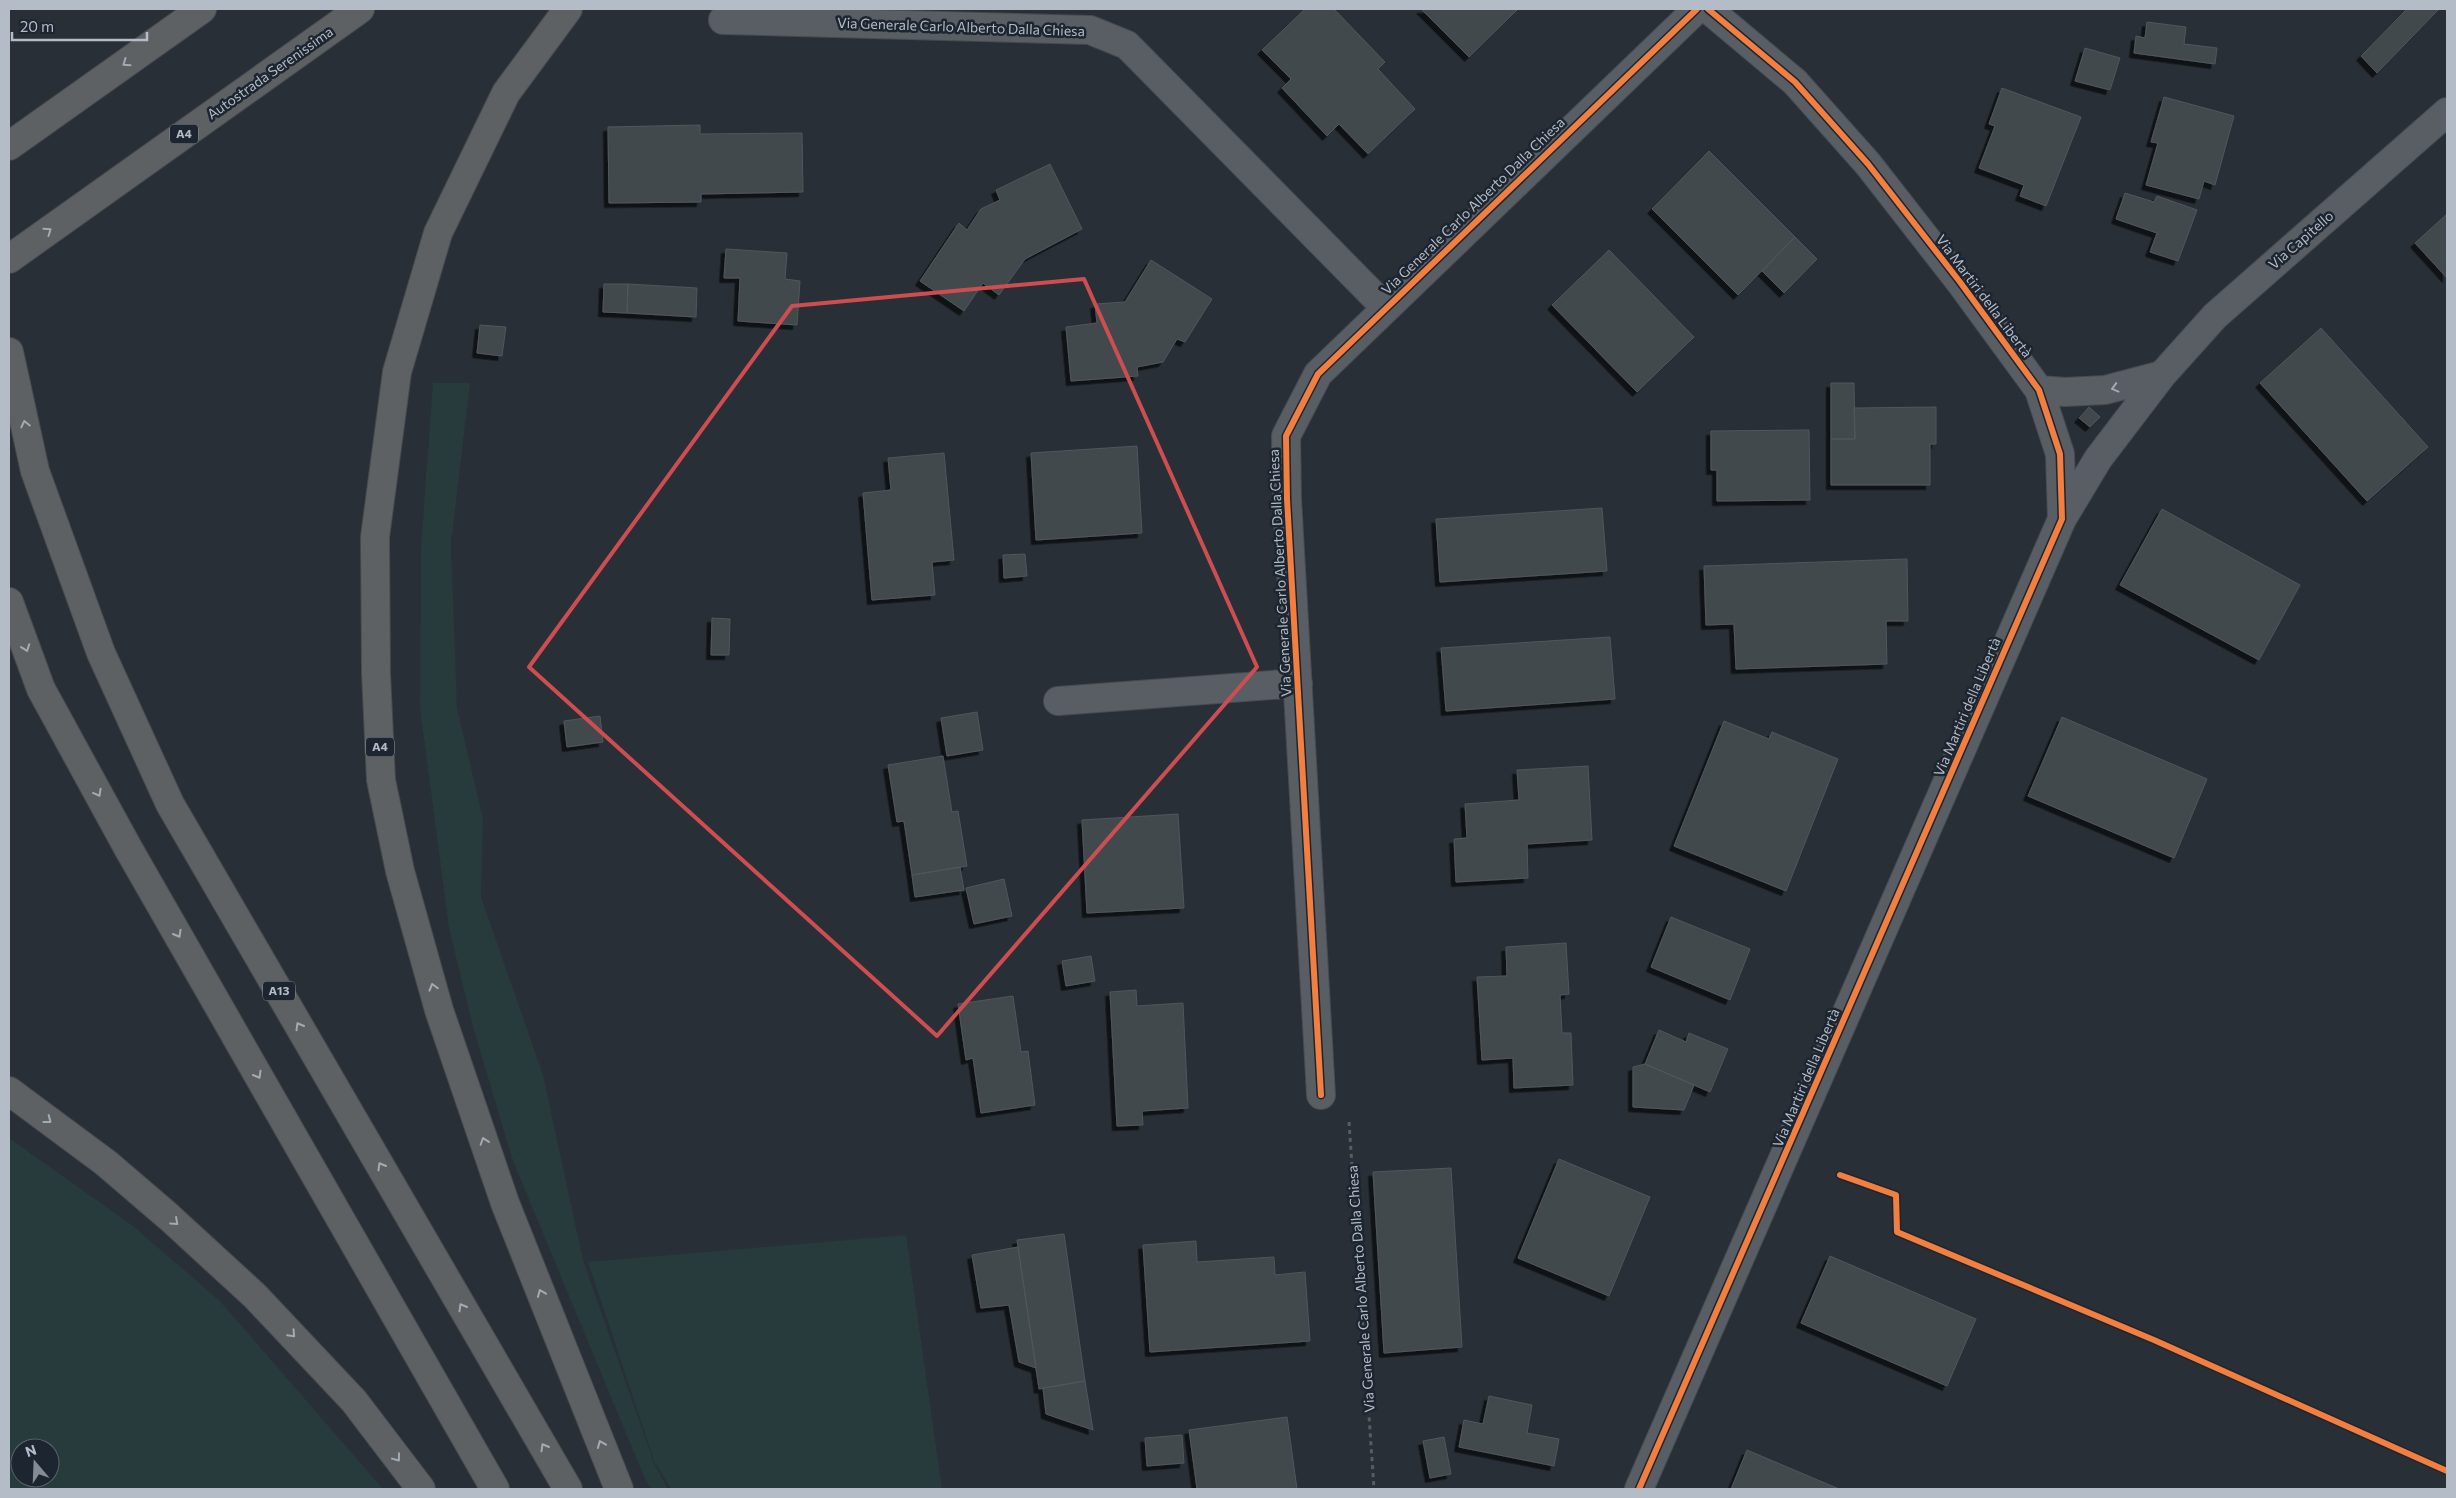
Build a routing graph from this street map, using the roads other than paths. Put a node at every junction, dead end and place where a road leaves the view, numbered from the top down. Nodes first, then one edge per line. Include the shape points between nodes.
1 (190, 9) edge
2 (202, 9) edge
3 (360, 9) edge
4 (568, 9) edge
5 (1697, 9) edge
6 (1708, 9) edge
7 (723, 20) dead end
8 (166, 35) junction
9 (2447, 112) edge
10 (9, 146) edge
11 (9, 259) edge
12 (1386, 308) junction
13 (9, 352) edge
14 (2162, 375) junction
15 (2038, 390) junction
16 (2062, 519) junction
17 (9, 602) edge
18 (1298, 683) junction
19 (1058, 701) dead end
20 (9, 1091) edge
21 (1322, 1095) dead end
22 (421, 1489) edge
23 (494, 1489) edge
24 (568, 1489) edge
25 (619, 1489) edge
26 (1639, 1489) edge

1 - 8 highway
2 - 8 highway
11 -> 3 highway, Autostrada Serenissima / A4
25 -> 4 highway, A4 via 505,1203 440,1010 400,872 381,780 376,673 375,537 397,372 438,232 506,94
5 - 12 street, Via Generale Carlo Alberto Dalla Chiesa
6 - 15 street, Via Martiri della Libertà via 1794,82 1868,164 1960,282
7 - 12 street, Via Generale Carlo Alberto Dalla Chiesa via 1090,30 1126,45
8 -> 10 highway
9 - 14 street, Via Capitello via 2215,316
12 - 18 street, Via Generale Carlo Alberto Dalla Chiesa via 1318,374 1286,436
24 -> 13 highway, A13 via 170,804 101,653 35,471
14 -> 15 street via 2105,390
14 - 16 street, Via Capitello via 2098,460
15 - 16 street, Via Martiri della Libertà via 2060,454
16 - 26 street, Via Martiri della Libertà
17 -> 23 highway via 41,689 133,857
18 - 19 street, Via Generale Carlo Alberto Dalla Chiesa
18 - 21 street, Via Generale Carlo Alberto Dalla Chiesa
20 -> 22 highway via 106,1163 255,1296 354,1401

